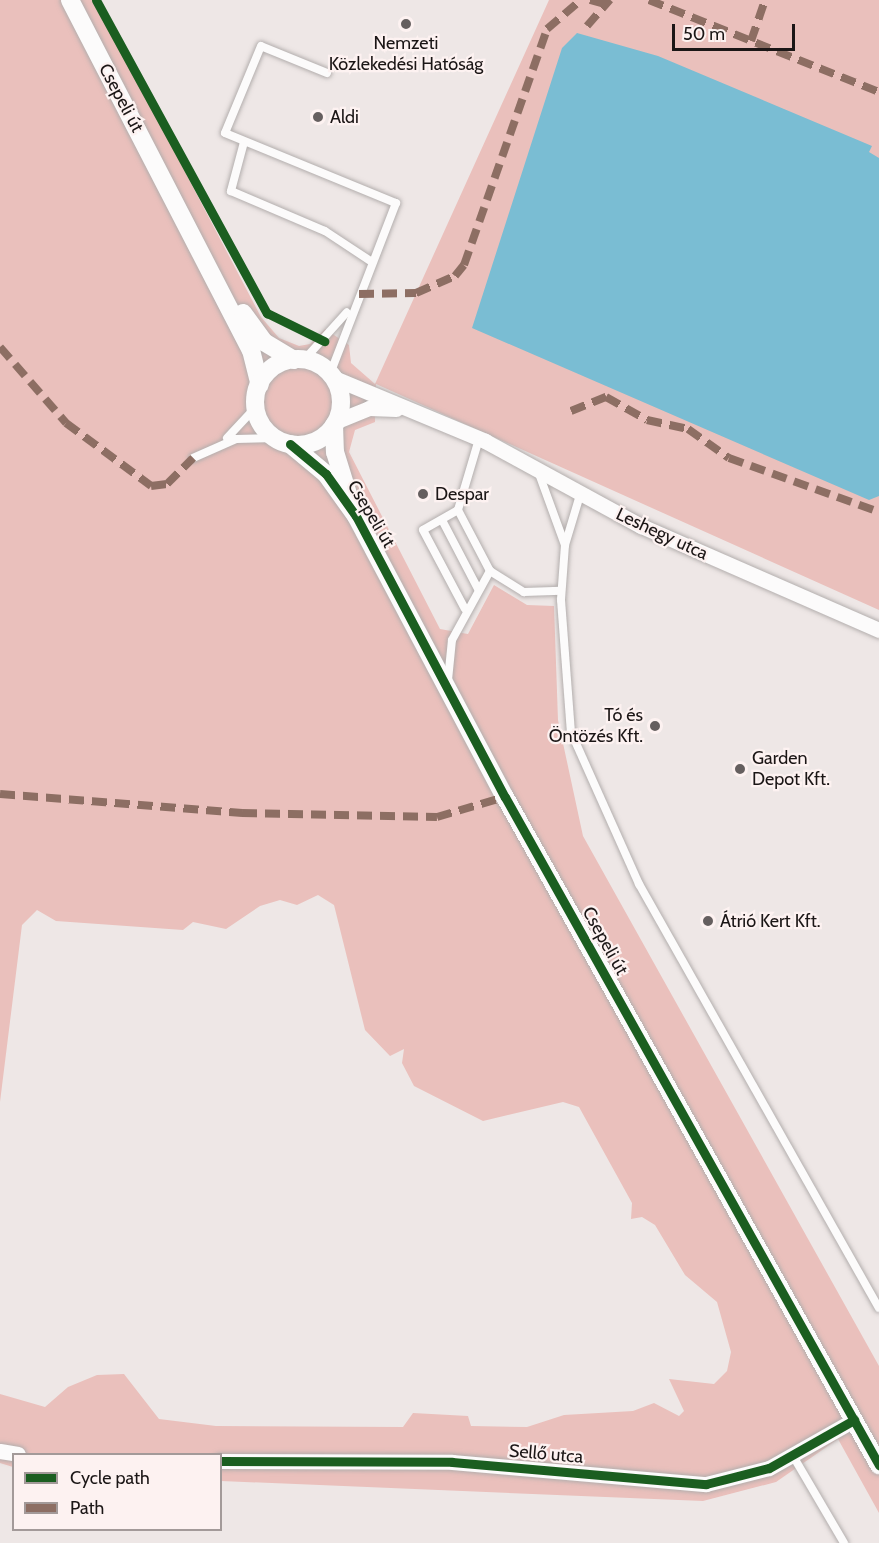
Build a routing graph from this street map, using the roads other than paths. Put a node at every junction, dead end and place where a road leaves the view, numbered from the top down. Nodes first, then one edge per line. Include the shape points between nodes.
1 (70, 0) edge
2 (327, 73) dead end
3 (244, 142) junction
4 (206, 260) junction
5 (372, 262) junction
6 (355, 301) junction
7 (299, 360) junction
8 (332, 376) junction
9 (260, 384) junction
10 (256, 407) junction
11 (335, 423) junction
12 (451, 426) junction
13 (480, 439) junction
14 (283, 441) junction
15 (537, 469) junction
16 (580, 495) junction
17 (458, 510) junction
18 (356, 516) junction
19 (442, 520) junction
20 (565, 545) junction
21 (490, 571) junction
22 (478, 589) junction
23 (561, 591) junction
24 (465, 609) junction
25 (879, 630) edge
26 (448, 685) junction
27 (879, 1308) edge
28 (854, 1420) junction
29 (793, 1456) junction
30 (222, 1461) edge
31 (879, 1465) edge
32 (844, 1543) edge

1 - 4 street, Csepeli út
2 - 3 lane via 261,46 225,133
3 - 5 lane via 231,191 325,231
3 - 5 lane via 396,203
4 - 7 street, Csepeli út via 264,342
4 - 9 street, Csepeli út via 251,350
5 - 6 lane
6 - 7 lane
6 - 8 lane
7 - 8 street
7 - 9 street via 270,370
8 - 11 street via 340,395
8 - 12 street, Leshegy utca
9 - 10 street
10 - 14 street via 262,425
10 - 14 lane via 233,434 193,458 236,439
11 - 12 street, Leshegy utca via 382,407
11 - 14 street via 315,441
11 - 18 street, Csepeli út via 338,463
12 - 13 street, Leshegy utca
13 - 15 street, Leshegy utca
13 - 17 lane
14 - 18 street, Csepeli út via 326,474
15 - 16 street, Leshegy utca
15 - 20 lane
16 - 20 lane
16 - 25 street, Leshegy utca
17 - 19 lane
17 - 21 lane
18 - 26 street, Csepeli út
19 - 22 lane
19 - 24 lane via 423,530
20 - 23 lane
21 - 22 lane
21 - 23 lane via 524,592
22 - 24 lane
23 - 27 lane via 571,732 600,807
24 - 26 lane via 452,640
26 - 28 street, Csepeli út
28 - 29 street, Sellő utca
28 - 31 street, Csepeli út
29 - 30 street, Sellő utca via 732,1480 676,1485 452,1462
29 - 32 lane

